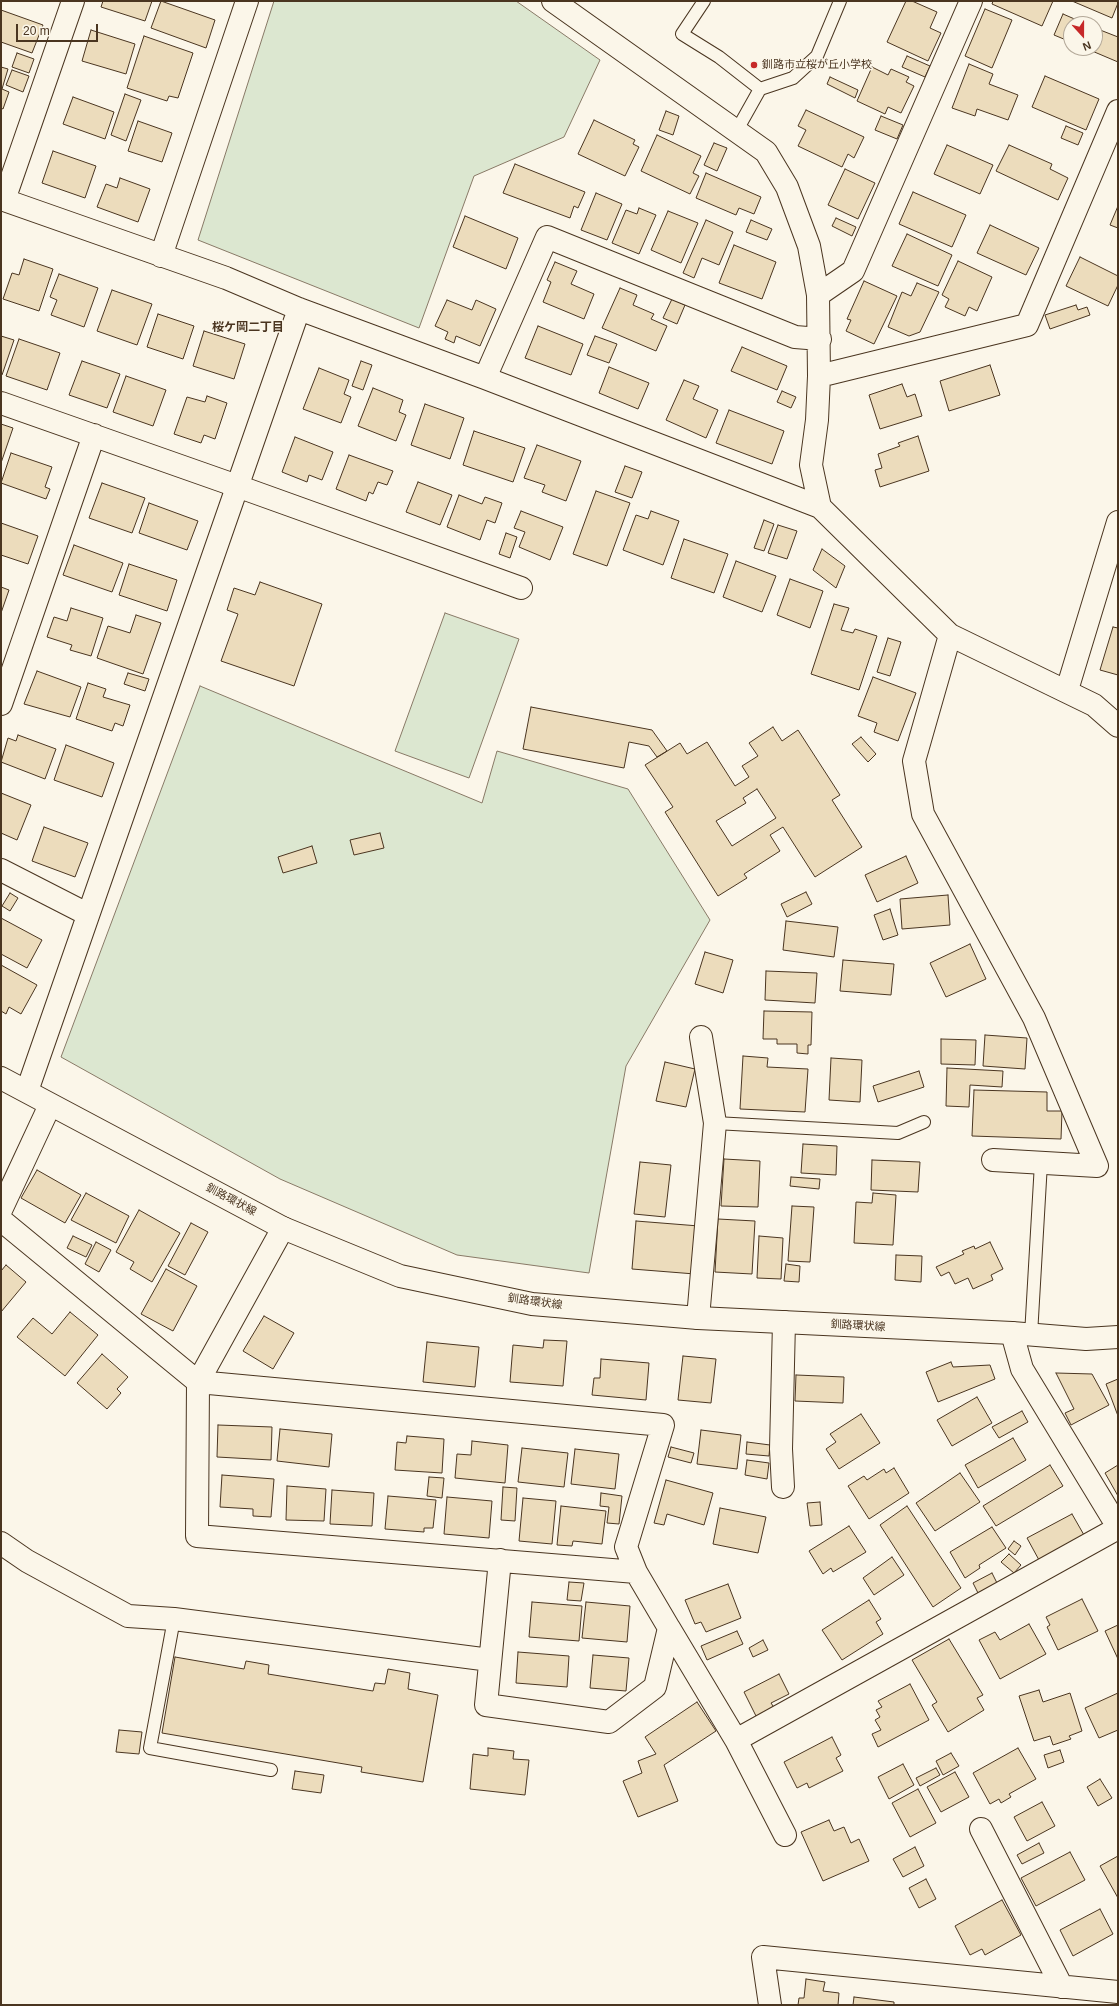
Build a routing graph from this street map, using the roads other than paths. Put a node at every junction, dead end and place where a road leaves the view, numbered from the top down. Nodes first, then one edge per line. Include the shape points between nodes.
1 (73, 1) edge
2 (247, 1) edge
3 (553, 1) edge
4 (704, 1) edge
5 (840, 1) edge
6 (971, 1) edge
7 (760, 89) junction
8 (1118, 111) edge
9 (736, 130) junction
10 (3, 200) edge
11 (161, 256) junction
12 (818, 295) junction
13 (298, 309) junction
14 (820, 340) junction
15 (819, 376) junction
16 (485, 378) junction
17 (1, 403) edge
18 (94, 435) junction
19 (237, 486) junction
20 (820, 507) junction
21 (1118, 522) edge
22 (521, 588) dead end
23 (950, 635) junction
24 (1067, 690) junction
25 (1, 704) edge
26 (1118, 726) edge
27 (1, 870) edge
28 (87, 914) junction
29 (701, 1037) dead end
30 (1, 1078) edge
31 (27, 1091) junction
32 (50, 1105) junction
33 (924, 1122) dead end
34 (715, 1123) junction
35 (993, 1160) dead end
36 (1041, 1163) junction
37 (1, 1210) edge
38 (1, 1220) edge
39 (283, 1228) junction
40 (698, 1318) junction
41 (784, 1322) junction
42 (1021, 1334) junction
43 (1118, 1337) edge
44 (198, 1382) junction
45 (783, 1487) dead end
46 (1118, 1528) edge
47 (1, 1543) edge
48 (500, 1560) junction
49 (27, 1561) junction
50 (1, 1563) edge
51 (636, 1572) junction
52 (174, 1619) junction
53 (669, 1628) junction
54 (490, 1660) junction
55 (736, 1740) junction
56 (270, 1770) dead end
57 (981, 1829) dead end
58 (784, 1836) dead end
59 (1062, 1987) junction
60 (1118, 1992) edge
61 (770, 2005) edge

1 - 10 street
2 - 11 street
3 - 9 street
4 - 7 lane via 682,34 719,57
5 - 7 lane via 817,56 793,78
6 - 12 street via 854,271
7 - 9 lane
8 - 15 street via 1027,325
9 - 12 street via 766,152 787,187 809,246
10 - 11 street
11 - 13 street via 226,278
12 - 14 street
13 - 16 street
13 - 19 street
14 - 15 street
14 - 16 street via 795,337 547,237
15 - 20 street via 817,420 810,465
16 - 20 street
17 - 18 street
18 - 19 street
18 - 25 street
19 - 22 street
19 - 28 street
20 - 23 street
21 - 24 street
23 - 24 street
23 - 36 street via 914,760 923,814 1034,1018 1097,1166
24 - 26 street via 1094,705
27 - 28 street
28 - 31 street
29 - 34 street
30 - 31 street, 釧路環状線
31 - 32 street, 釧路環状線
32 - 37 street
32 - 39 street, 釧路環状線
33 - 34 lane via 898,1133
34 - 40 street
35 - 36 street
36 - 42 lane
38 - 44 street
39 - 40 street, 釧路環状線 via 408,1278 532,1304
39 - 44 street
40 - 41 street, 釧路環状線
41 - 42 street, 釧路環状線
41 - 45 street via 781,1449
42 - 43 street, 釧路環状線 via 1086,1339
42 - 46 street via 1022,1369
44 - 48 street via 197,1536
44 - 51 street via 663,1424 626,1547
46 - 55 street
47 - 49 street
48 - 51 street
48 - 54 street
49 - 50 street
49 - 52 street via 128,1616
51 - 53 street
52 - 54 street
52 - 56 lane via 150,1748
53 - 54 street via 655,1687 609,1722 486,1704
53 - 55 street
55 - 58 street
57 - 59 street
59 - 60 street
59 - 61 street via 763,1957

